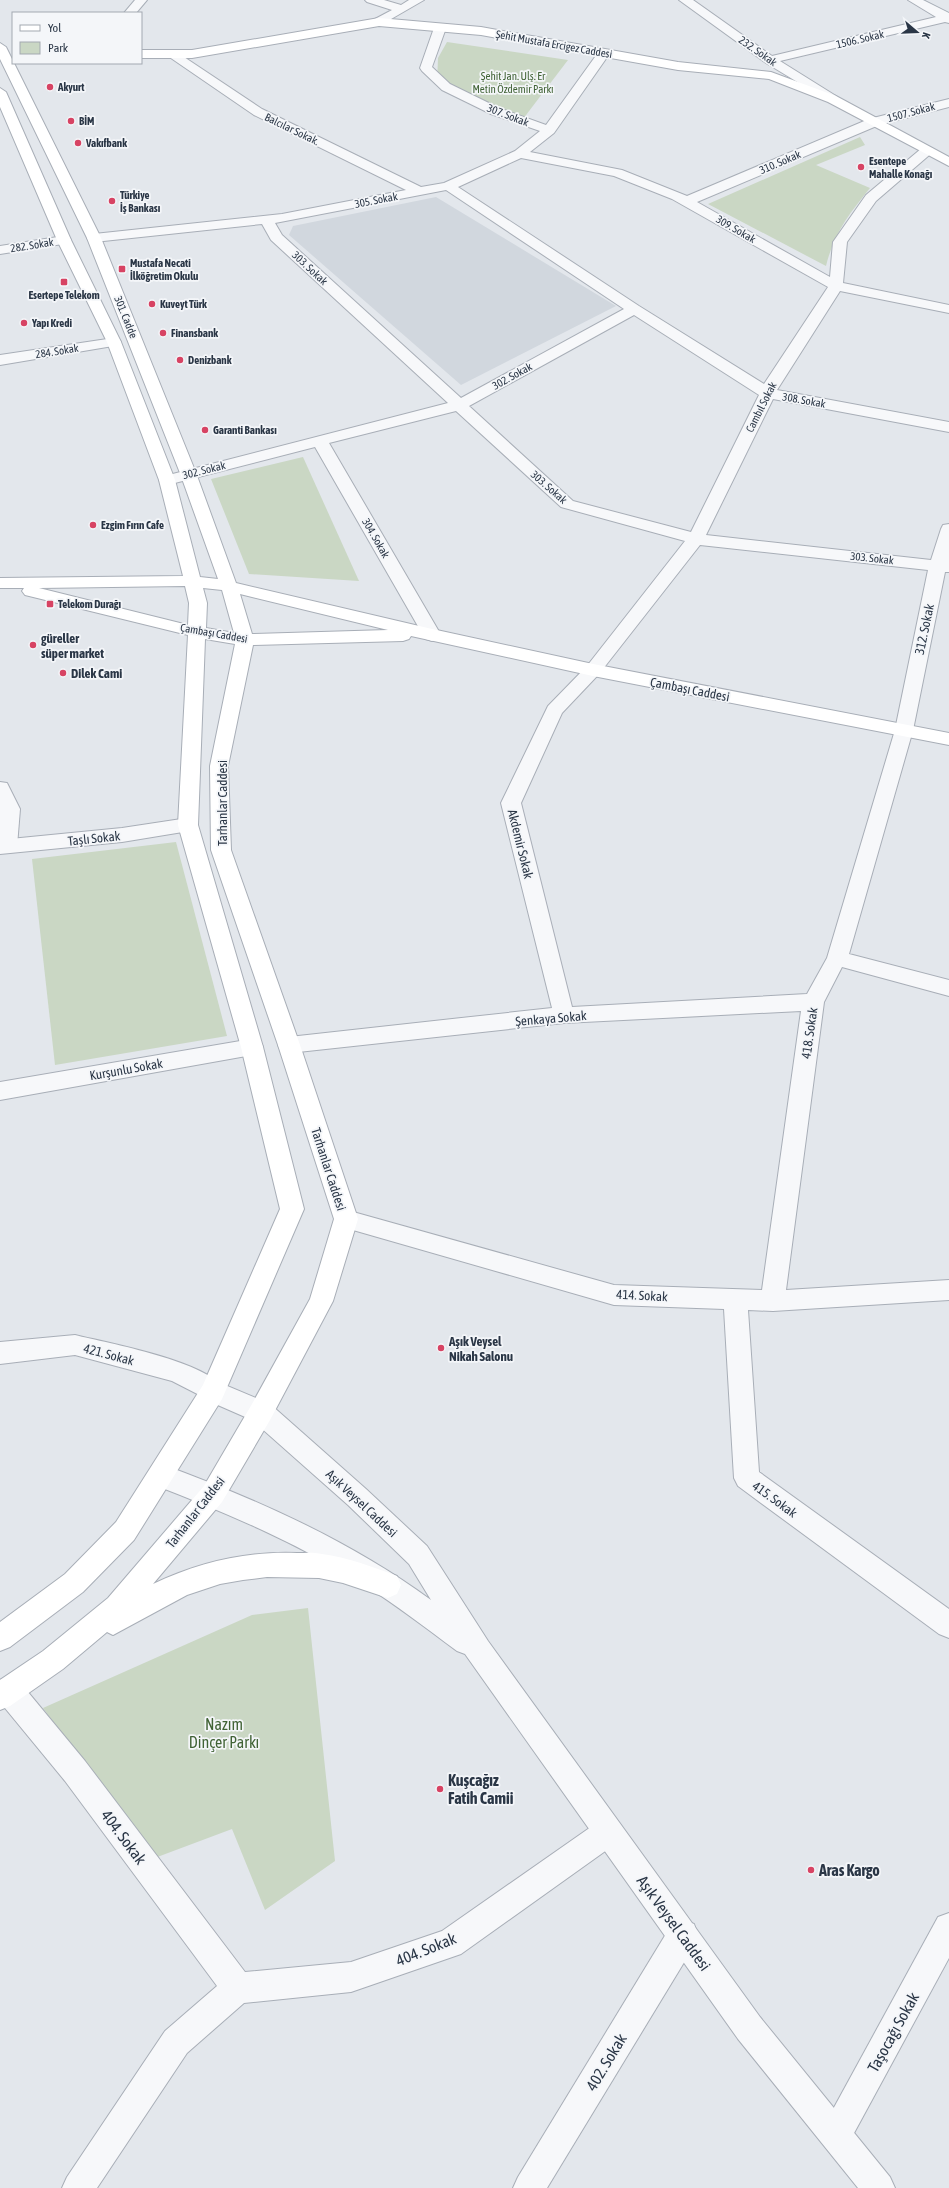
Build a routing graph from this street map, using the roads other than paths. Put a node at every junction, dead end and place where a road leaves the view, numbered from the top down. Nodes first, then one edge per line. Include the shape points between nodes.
1 (141, 0) edge
2 (371, 0) edge
3 (418, 0) edge
4 (686, 0) edge
5 (914, 0) edge
6 (402, 9) junction
7 (131, 12) edge
8 (948, 18) edge
9 (380, 22) junction
10 (440, 28) junction
11 (604, 53) junction
12 (4, 54) edge
13 (142, 54) edge
14 (171, 54) junction
15 (770, 60) junction
16 (832, 99) junction
17 (2, 101) edge
18 (949, 103) edge
19 (874, 122) junction
20 (549, 130) junction
21 (927, 151) junction
22 (520, 154) junction
23 (949, 162) edge
24 (448, 186) junction
25 (420, 192) junction
26 (687, 201) junction
27 (267, 220) junction
28 (94, 238) junction
29 (64, 240) junction
30 (0, 250) edge
31 (836, 286) junction
32 (634, 309) junction
33 (949, 310) edge
34 (114, 342) junction
35 (0, 360) edge
36 (767, 393) junction
37 (460, 405) junction
38 (949, 427) edge
39 (320, 442) junction
40 (188, 473) junction
41 (167, 480) junction
42 (949, 529) edge
43 (696, 539) junction
44 (943, 566) edge
45 (192, 581) junction
46 (0, 584) edge
47 (228, 586) junction
48 (196, 632) junction
49 (432, 635) junction
50 (245, 640) junction
51 (593, 670) junction
52 (904, 730) junction
53 (949, 739) edge
54 (0, 788) edge
55 (188, 825) junction
56 (3, 847) edge
57 (837, 958) junction
58 (949, 988) edge
59 (813, 1002) junction
60 (564, 1016) junction
61 (289, 1045) junction
62 (252, 1047) junction
63 (0, 1091) edge
64 (346, 1219) junction
65 (949, 1290) edge
66 (735, 1299) junction
67 (773, 1301) junction
68 (0, 1353) edge
69 (213, 1391) junction
70 (261, 1412) junction
71 (160, 1476) junction
72 (213, 1494) junction
73 (388, 1585) junction
74 (949, 1625) edge
75 (0, 1638) edge
76 (478, 1650) junction
77 (53, 1660) junction
78 (4, 1693) edge
79 (608, 1832) junction
80 (949, 1928) edge
81 (683, 1935) junction
82 (238, 1988) junction
83 (836, 2135) junction
84 (78, 2188) edge
85 (529, 2188) edge
86 (879, 2188) edge

1 - 7 street
2 - 6 street
3 - 6 street
4 - 15 street, 232. Sokak
5 - 8 street
6 - 9 street
8 - 15 street, 1506. Sokak
9 - 10 main road, Şehit Mustafa Ercigez Caddesi
9 - 14 main road, Şehit Mustafa Ercigez Caddesi via 207,52
10 - 11 main road, Şehit Mustafa Ercigez Caddesi via 481,31
10 - 20 street, 307. Sokak via 426,68 446,87 495,111
11 - 16 main road, Şehit Mustafa Ercigez Caddesi via 678,66 771,76
11 - 20 street, 305. Sokak
12 - 28 main road, 301. Cadde
13 - 14 main road, Şehit Mustafa Ercigez Caddesi
14 - 25 street, Balcılar Sokak. via 258,112
15 - 16 street, 232. Sokak
16 - 19 main road, Şehit Mustafa Ercigez Caddesi
17 - 29 main road, 301. Cadde
18 - 19 street, 1507. Sokak
19 - 21 main road, Şehit Mustafa Ercigez Caddesi
19 - 26 street, 310. Sokak
20 - 22 street, 305. Sokak
21 - 23 main road, Şehit Mustafa Ercigez Caddesi
21 - 31 street, Cambıl Sokak via 871,198 840,242
22 - 24 street, 305. Sokak
22 - 26 street, 309. Sokak via 617,173
24 - 25 street, 305. Sokak
24 - 32 street
25 - 27 street, 305. Sokak
26 - 31 street, 309. Sokak
27 - 28 street, 305. Sokak
27 - 37 street, 303. Sokak via 276,236
28 - 40 main road, 301. Cadde
29 - 30 street, 282. Sokak
29 - 34 main road, 301. Cadde
31 - 33 street, 309. Sokak
31 - 36 street, Cambıl Sokak
32 - 36 street, 308. Sokak
32 - 37 street, 302. Sokak
34 - 35 street, 284. Sokak
34 - 41 main road, 301. Cadde
36 - 38 street, 308. Sokak
36 - 43 street, Cambıl Sokak
37 - 39 street, 302. Sokak
37 - 43 street, 303. Sokak via 567,504
39 - 40 street, 302. Sokak
39 - 49 street, 304. Sokak
40 - 41 street, 302. Sokak
40 - 47 main road, 301. Cadde
41 - 45 main road, 301. Cadde
42 - 44 street, 312. Sokak
43 - 44 street, 303. Sokak
43 - 51 street, Cambıl Sokak
44 - 52 street, 312. Sokak
45 - 46 main road, Çambaşı Caddesi
45 - 47 main road, Çambaşı Caddesi
45 - 48 main road, Tarhanlar Caddesi via 198,603
46 - 48 main road, Çambaşı Caddesi
47 - 49 main road, Çambaşı Caddesi
47 - 50 main road, Tarhanlar Caddesi
48 - 50 main road, Çambaşı Caddesi
48 - 55 main road, Tarhanlar Caddesi
49 - 50 main road, Çambaşı Caddesi
49 - 51 main road, Çambaşı Caddesi
50 - 61 main road, Tarhanlar Caddesi via 219,766 221,850
51 - 52 main road, Çambaşı Caddesi
51 - 60 street, Akdemir Sokak via 554,710 511,803
52 - 53 main road, Çambaşı Caddesi
52 - 57 street, 418. Sokak
54 - 56 street via 10,809
55 - 56 street, Taşlı Sokak via 122,835
55 - 62 main road, Tarhanlar Caddesi
57 - 58 street
57 - 59 street, 418. Sokak
59 - 60 street, Şenkaya Sokak
59 - 67 street, 418. Sokak
60 - 61 street, Şenkaya Sokak
61 - 64 main road, Tarhanlar Caddesi
62 - 63 street, Kurşunlu Sokak
62 - 69 main road, Tarhanlar Caddesi via 292,1209
64 - 66 street, 414. Sokak via 614,1295
64 - 70 main road, Tarhanlar Caddesi via 321,1301
65 - 67 street, 414. Sokak
66 - 67 street, 414. Sokak
66 - 74 street, 415. Sokak via 747,1478
68 - 69 street, 421. Sokak via 76,1345 178,1372
69 - 70 street, Aşık Veysel Caddesi
69 - 71 main road, Tarhanlar Caddesi
70 - 72 main road, Tarhanlar Caddesi
70 - 76 street, Aşık Veysel Caddesi via 418,1555
71 - 72 street, Aşık Veysel Caddesi
71 - 75 main road, Tarhanlar Caddesi via 125,1531 79,1578
72 - 73 street, Aşık Veysel Caddesi via 357,1565
72 - 77 main road, Tarhanlar Caddesi via 117,1607
73 - 76 street, Aşık Veysel Caddesi
73 - 77 main road via 326,1566 235,1567 198,1577 152,1597
76 - 79 street, Aşık Veysel Caddesi
77 - 78 main road, Tarhanlar Caddesi
78 - 82 street, 404. Sokak via 75,1772
79 - 81 street, Aşık Veysel Caddesi
79 - 82 street, 404. Sokak via 450,1943 351,1977
80 - 83 street, Taşocağı Sokak
81 - 83 street, Aşık Veysel Caddesi via 749,2028
81 - 85 street, 402. Sokak
82 - 84 street via 176,2042
83 - 86 street, Aşık Veysel Caddesi

